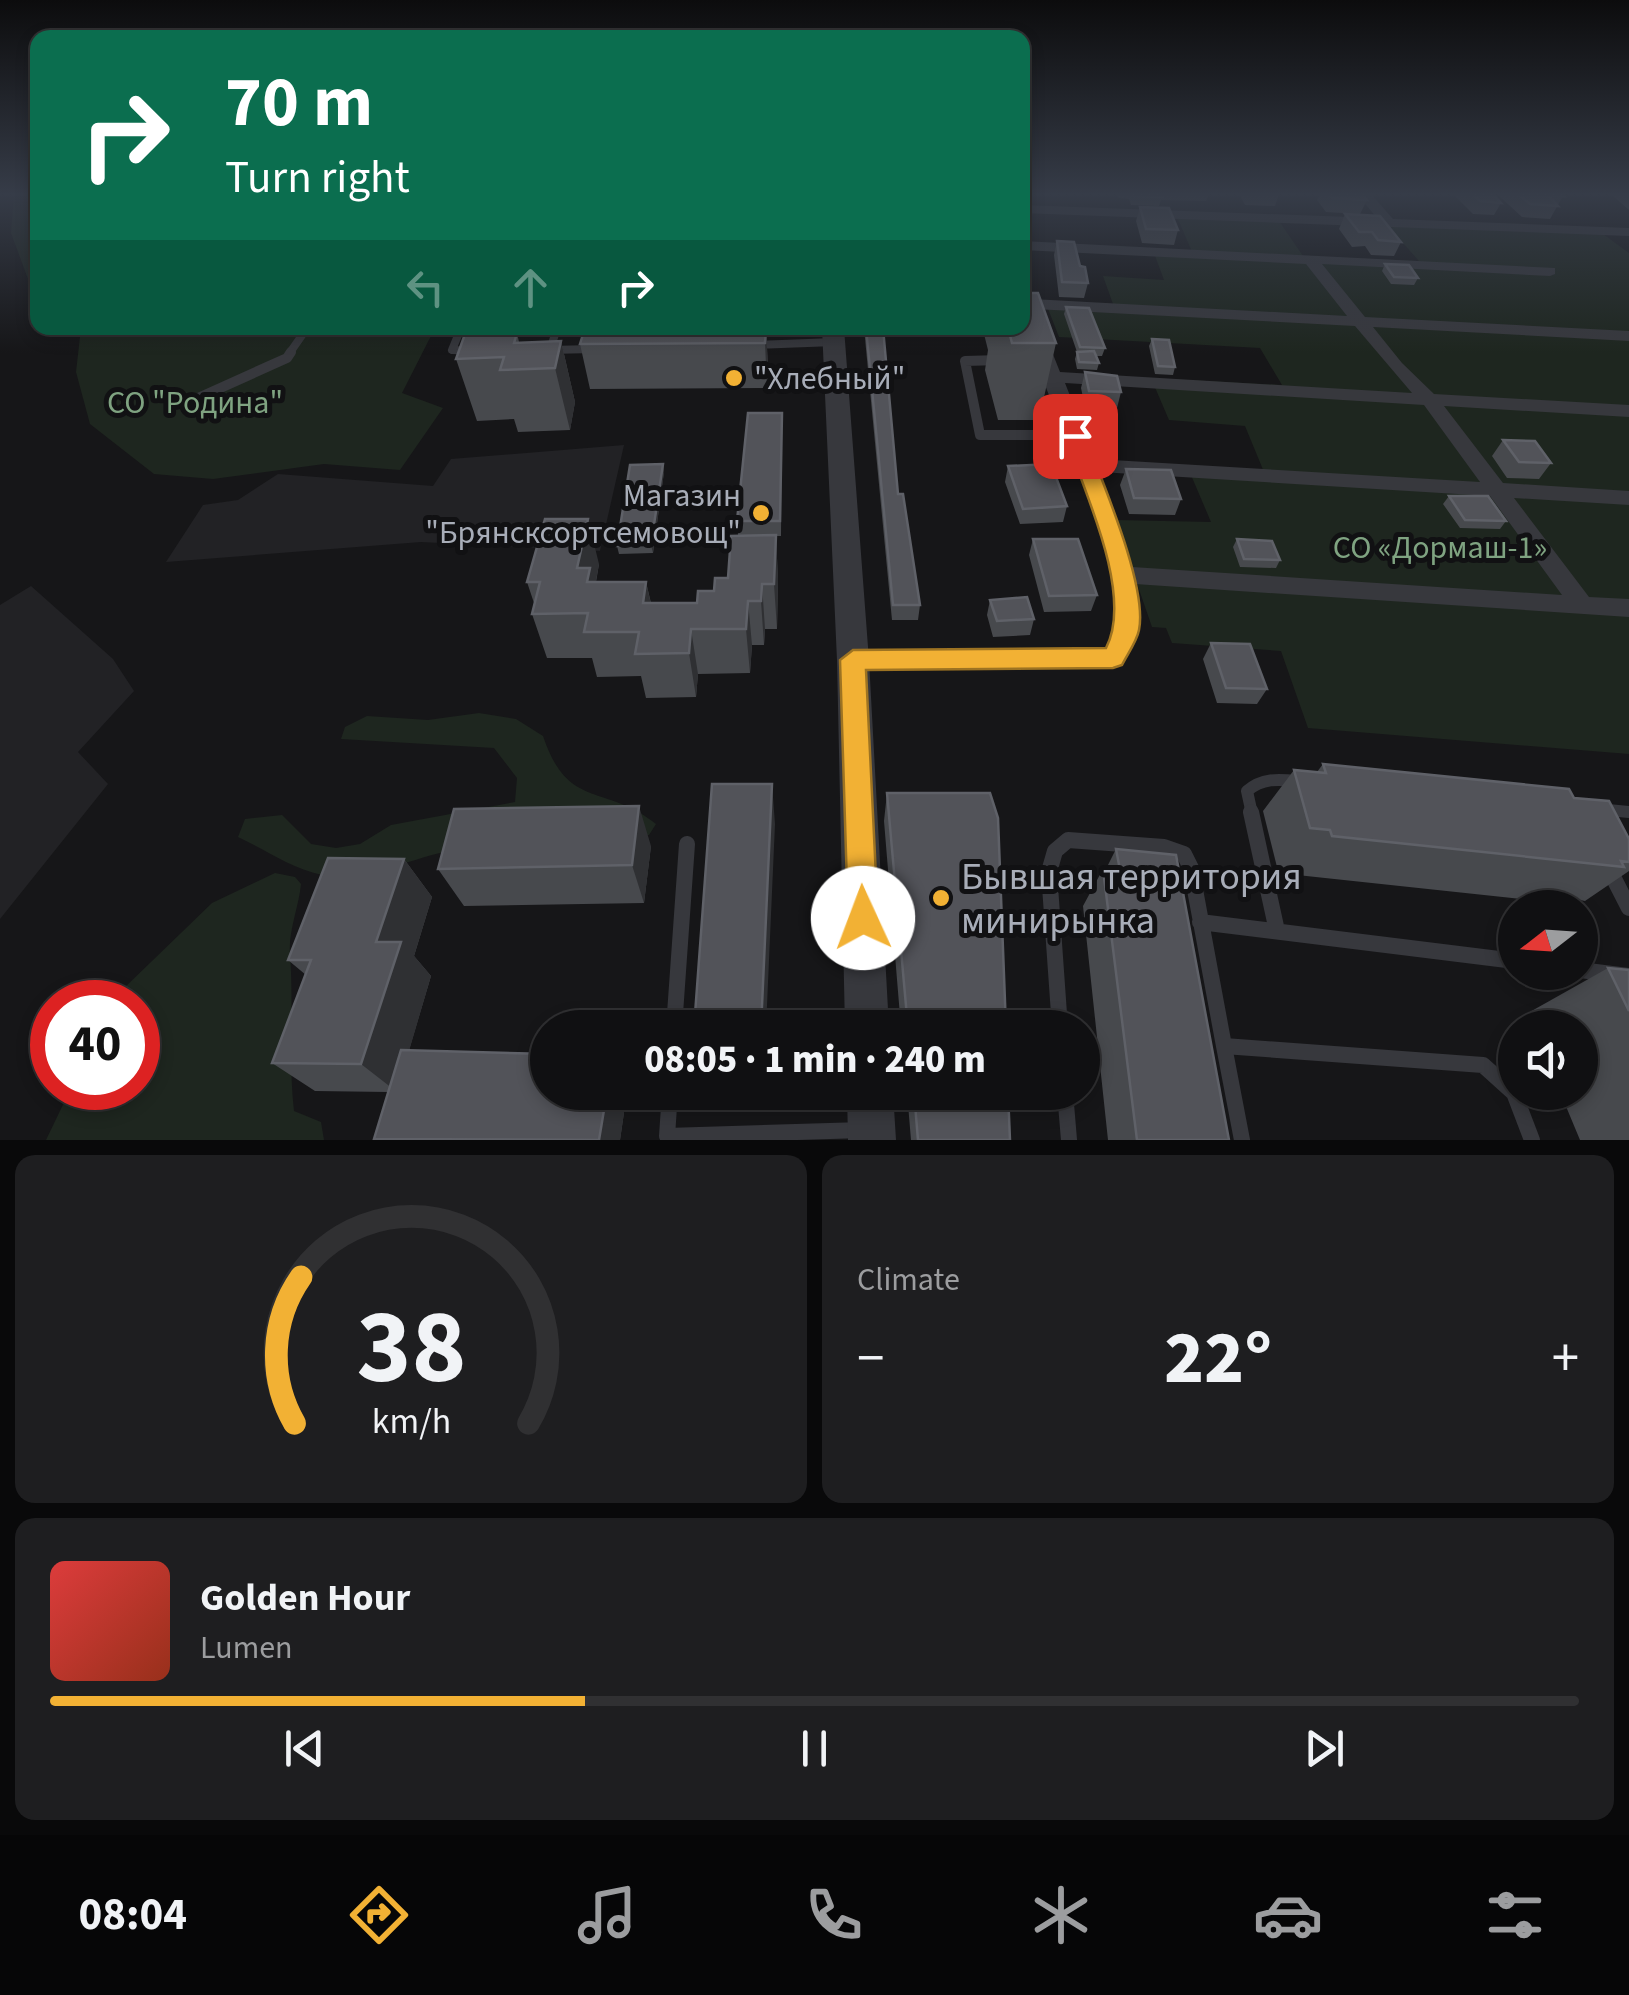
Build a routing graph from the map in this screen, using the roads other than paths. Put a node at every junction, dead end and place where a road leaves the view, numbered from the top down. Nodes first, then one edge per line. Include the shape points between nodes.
1 (1067, 247) edge
2 (1310, 259) junction
3 (1550, 271) dead end
4 (1030, 299) edge
5 (1358, 322) junction
6 (1030, 324) edge
7 (302, 335) edge
8 (458, 335) edge
9 (555, 335) edge
10 (833, 335) edge
11 (1629, 336) edge
12 (739, 345) edge
13 (608, 348) edge
14 (532, 350) edge
15 (550, 350) junction
16 (570, 350) junction
17 (494, 351) edge
18 (1004, 360) dead end
19 (566, 365) dead end
20 (1040, 366) junction
21 (1429, 399) junction
22 (188, 402) dead end
23 (1629, 411) edge
24 (1075, 436) junction
25 (1086, 465) junction
26 (1496, 488) junction
27 (1629, 498) edge
28 (1122, 575) junction
29 (1582, 605) junction
30 (1629, 608) edge
31 (853, 660) junction
32 (1309, 782) edge
33 (1576, 806) edge
34 (1629, 812) edge
35 (687, 844) dead end
36 (1602, 857) edge
37 (1629, 908) edge
38 (1200, 922) junction
39 (1277, 931) junction
40 (1498, 960) edge
41 (1598, 973) edge
42 (1628, 977) edge
43 (675, 1010) edge
44 (866, 1010) edge
45 (1059, 1010) edge
46 (1224, 1046) junction
47 (669, 1110) edge
48 (1066, 1110) edge
49 (871, 1121) edge
50 (1069, 1140) edge
51 (1242, 1140) edge
52 (1532, 1140) edge

1 - 2 street
2 - 3 street
2 - 5 street
4 - 5 street
5 - 11 street
5 - 21 street
6 - 20 street
7 - 22 lane via 287,358
8 - 17 lane via 452,350
9 - 15 lane
10 - 12 lane
10 - 31 street
13 - 16 lane
14 - 15 lane
15 - 16 lane
16 - 19 lane
18 - 24 lane via 964,360 980,435
20 - 21 street
20 - 24 street
21 - 23 street
21 - 26 street
24 - 25 street
25 - 26 street
25 - 28 street
26 - 27 street
26 - 29 street
28 - 29 street
28 - 31 street via 1128,630 1113,658
29 - 30 street
31 - 44 street
32 - 39 lane via 1270,778 1247,791
33 - 34 lane
35 - 43 lane
36 - 37 lane
38 - 39 lane
38 - 45 lane via 1184,854 1068,840 1055,851 1049,872
38 - 46 lane
39 - 40 lane
41 - 42 lane
46 - 51 lane
46 - 52 lane via 1483,1064 1514,1093
47 - 49 lane via 667,1136
48 - 50 lane

